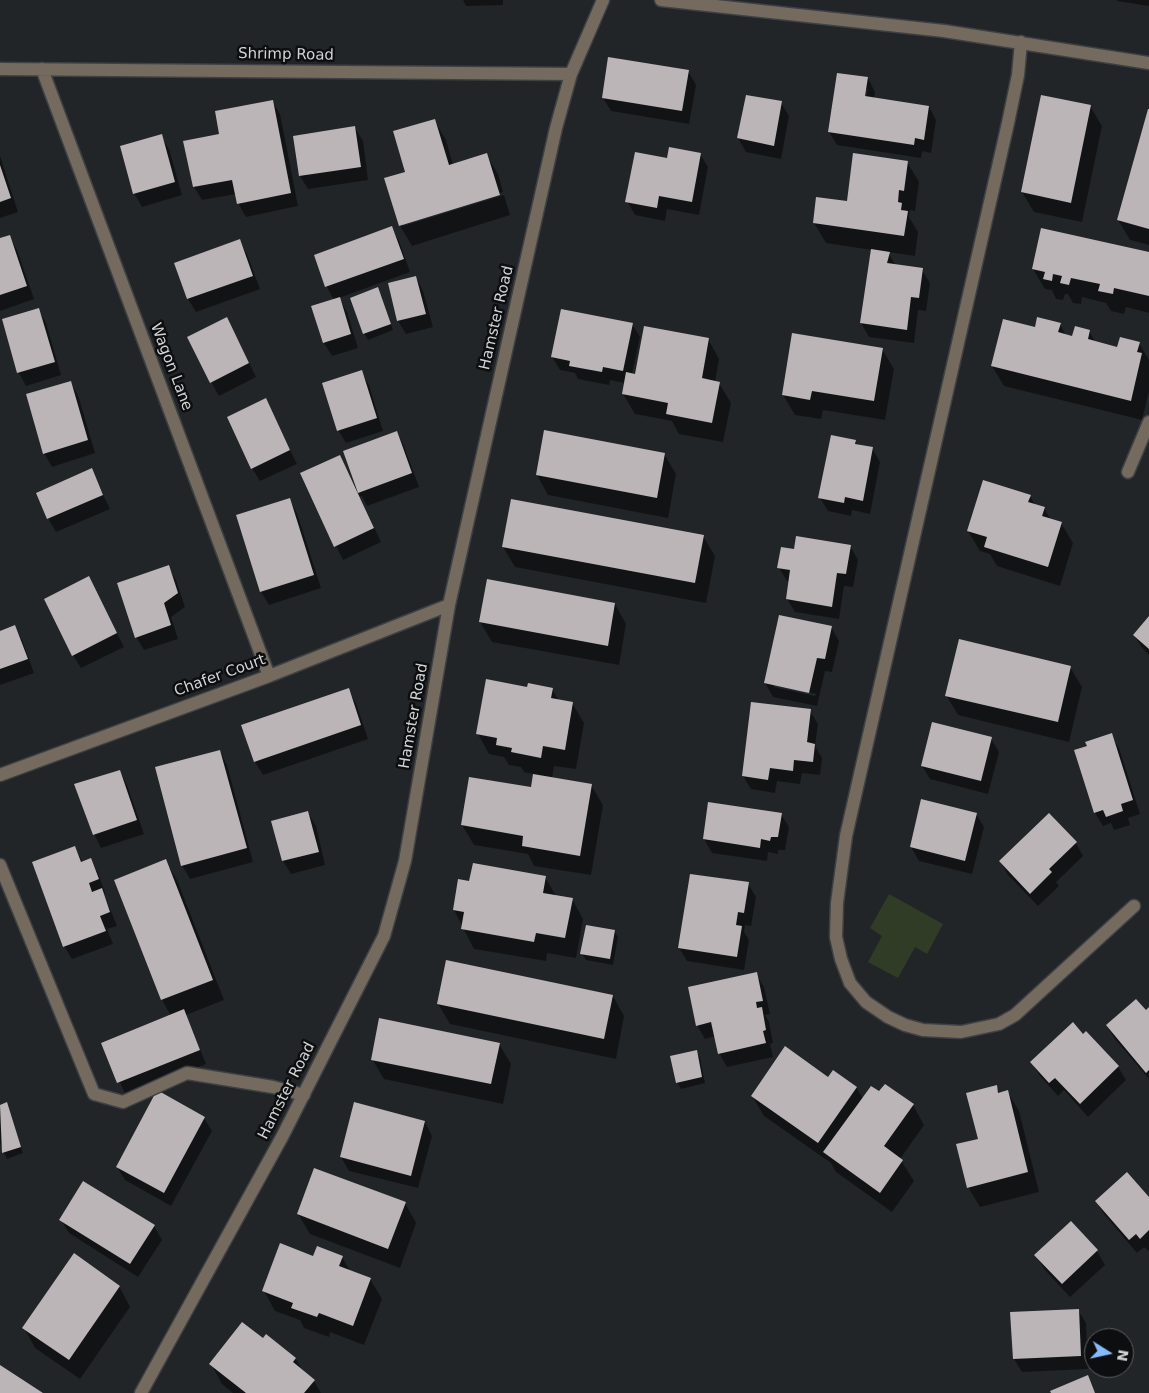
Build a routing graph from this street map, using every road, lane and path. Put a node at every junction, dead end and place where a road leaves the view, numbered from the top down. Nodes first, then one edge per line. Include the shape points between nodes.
1 (603, 0) edge
2 (661, 0) edge
3 (1021, 42) junction
4 (1149, 63) edge
5 (0, 69) edge
6 (42, 69) junction
7 (571, 74) junction
8 (1149, 422) edge
9 (1128, 472) dead end
10 (449, 605) junction
11 (269, 676) junction
12 (0, 775) edge
13 (0, 865) edge
14 (1134, 906) dead end
15 (304, 1095) junction
16 (141, 1393) edge

1 - 7 street, Hamster Road
2 - 3 street
3 - 4 street
3 - 14 street via 1006,133 846,836 836,937 850,983 866,1002 888,1018 905,1025 923,1030 961,1032 999,1024 1015,1015
5 - 6 street, Shrimp Road
6 - 7 street, Shrimp Road
6 - 11 street, Wagon Lane
7 - 10 street, Hamster Road
8 - 9 street
10 - 11 street, Chafer Court
10 - 15 street, Hamster Road via 405,861 393,907 375,957
11 - 12 street, Chafer Court
13 - 15 street via 94,1094 123,1102 187,1072
15 - 16 street, Hamster Road

